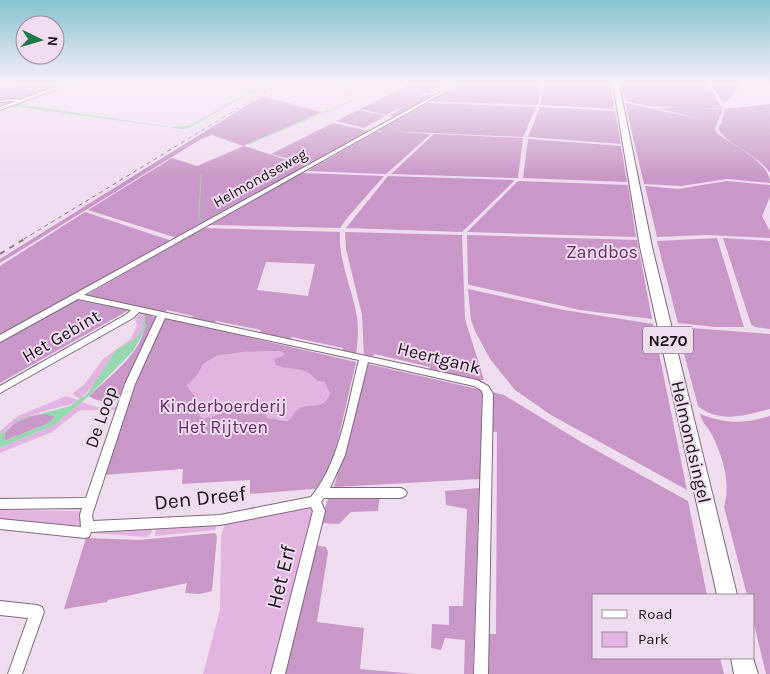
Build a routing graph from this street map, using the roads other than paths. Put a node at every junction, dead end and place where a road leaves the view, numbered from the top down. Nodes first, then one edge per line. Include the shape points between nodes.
1 (400, 115) edge
2 (622, 115) edge
3 (76, 296) junction
4 (137, 309) junction
5 (162, 315) junction
6 (0, 339) edge
7 (364, 359) junction
8 (0, 390) edge
9 (401, 493) dead end
10 (319, 497) junction
11 (90, 503) junction
12 (0, 504) edge
13 (0, 524) edge
14 (86, 530) junction
15 (727, 594) edge
16 (0, 608) edge
17 (742, 659) edge
18 (15, 674) edge
19 (278, 674) edge
20 (481, 674) edge
21 (746, 674) edge

1 - 3 street, Helmondseweg
2 - 15 main road, Helmondsingel / N270 via 646,247
3 - 4 street
3 - 6 street, Helmondseweg
4 - 5 street
4 - 8 street, Het Gebint
5 - 7 street, Heertgank
5 - 11 street, De Loop via 130,384
7 - 10 street, Het Erf via 336,467
7 - 20 street, Heertgank via 477,383 488,394
9 - 10 street
10 - 14 street, Den Dreef via 220,520
10 - 19 street, Het Erf via 319,511
11 - 12 street
11 - 14 street, De Loop
13 - 14 street, Den Dreef
16 - 18 street via 37,612
17 - 21 main road

